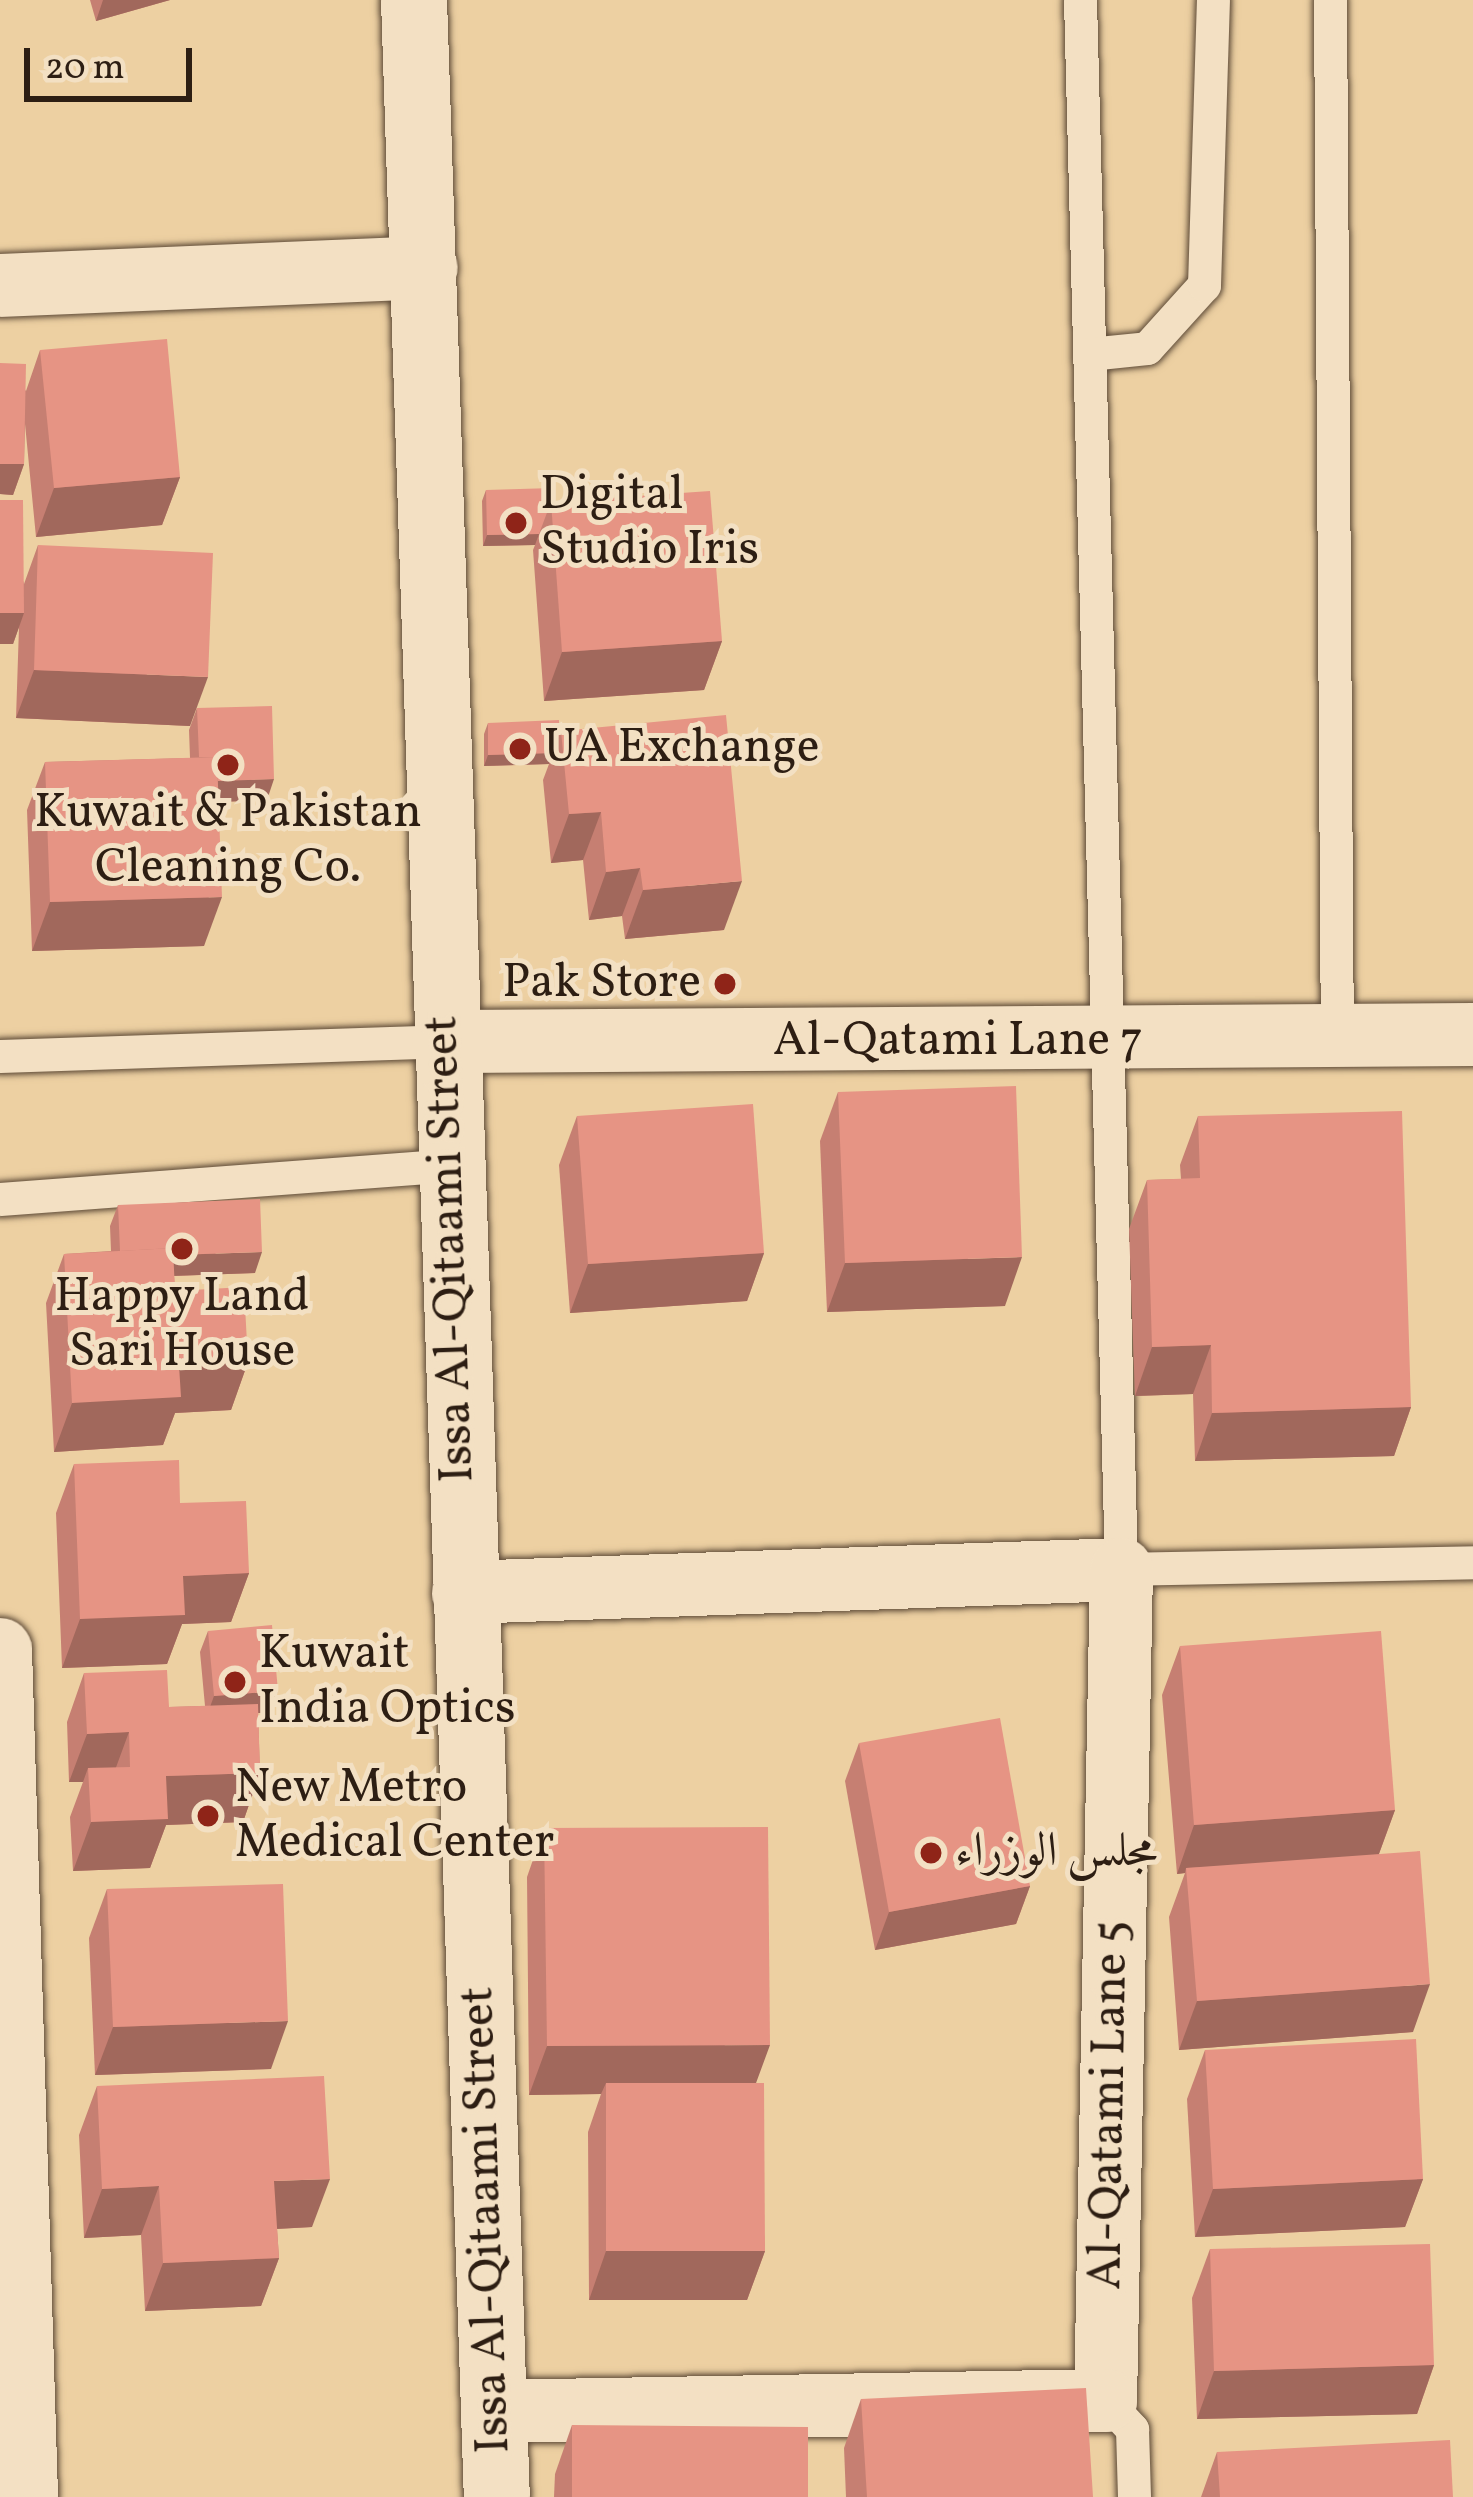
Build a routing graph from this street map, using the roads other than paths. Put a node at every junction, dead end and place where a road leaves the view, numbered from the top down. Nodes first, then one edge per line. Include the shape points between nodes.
1 (414, 0) edge
2 (1213, 0) edge
3 (1330, 0) edge
4 (1082, 1) edge
5 (426, 267) junction
6 (0, 285) edge
7 (1089, 354) junction
8 (1473, 1034) edge
9 (443, 1041) junction
10 (1108, 1043) junction
11 (1337, 1043) junction
12 (0, 1056) edge
13 (447, 1165) junction
14 (0, 1199) edge
15 (1473, 1562) edge
16 (1121, 1569) junction
17 (463, 1592) junction
18 (0, 1649) edge
19 (1105, 2400) junction
20 (494, 2410) junction
21 (26, 2497) edge
22 (497, 2497) edge
23 (1134, 2497) edge

1 - 5 street, Issa Al-Qitaami Street
2 - 7 lane via 1204,285 1147,347
3 - 11 lane
4 - 7 lane
5 - 6 street
5 - 9 street, Issa Al-Qitaami Street
7 - 10 lane
8 - 11 street, Al-Qatami Lane 7
9 - 10 street, Al-Qatami Lane 7
9 - 12 lane
9 - 13 street, Issa Al-Qitaami Street
10 - 11 street, Al-Qatami Lane 7
10 - 16 lane
13 - 14 lane
13 - 17 street, Issa Al-Qitaami Street
15 - 16 lane
16 - 17 street
16 - 19 street, Al-Qatami Lane 5
17 - 20 street, Issa Al-Qitaami Street
18 - 21 street
19 - 20 street
19 - 23 lane via 1132,2429
20 - 22 street, Issa Al-Qitaami Street

